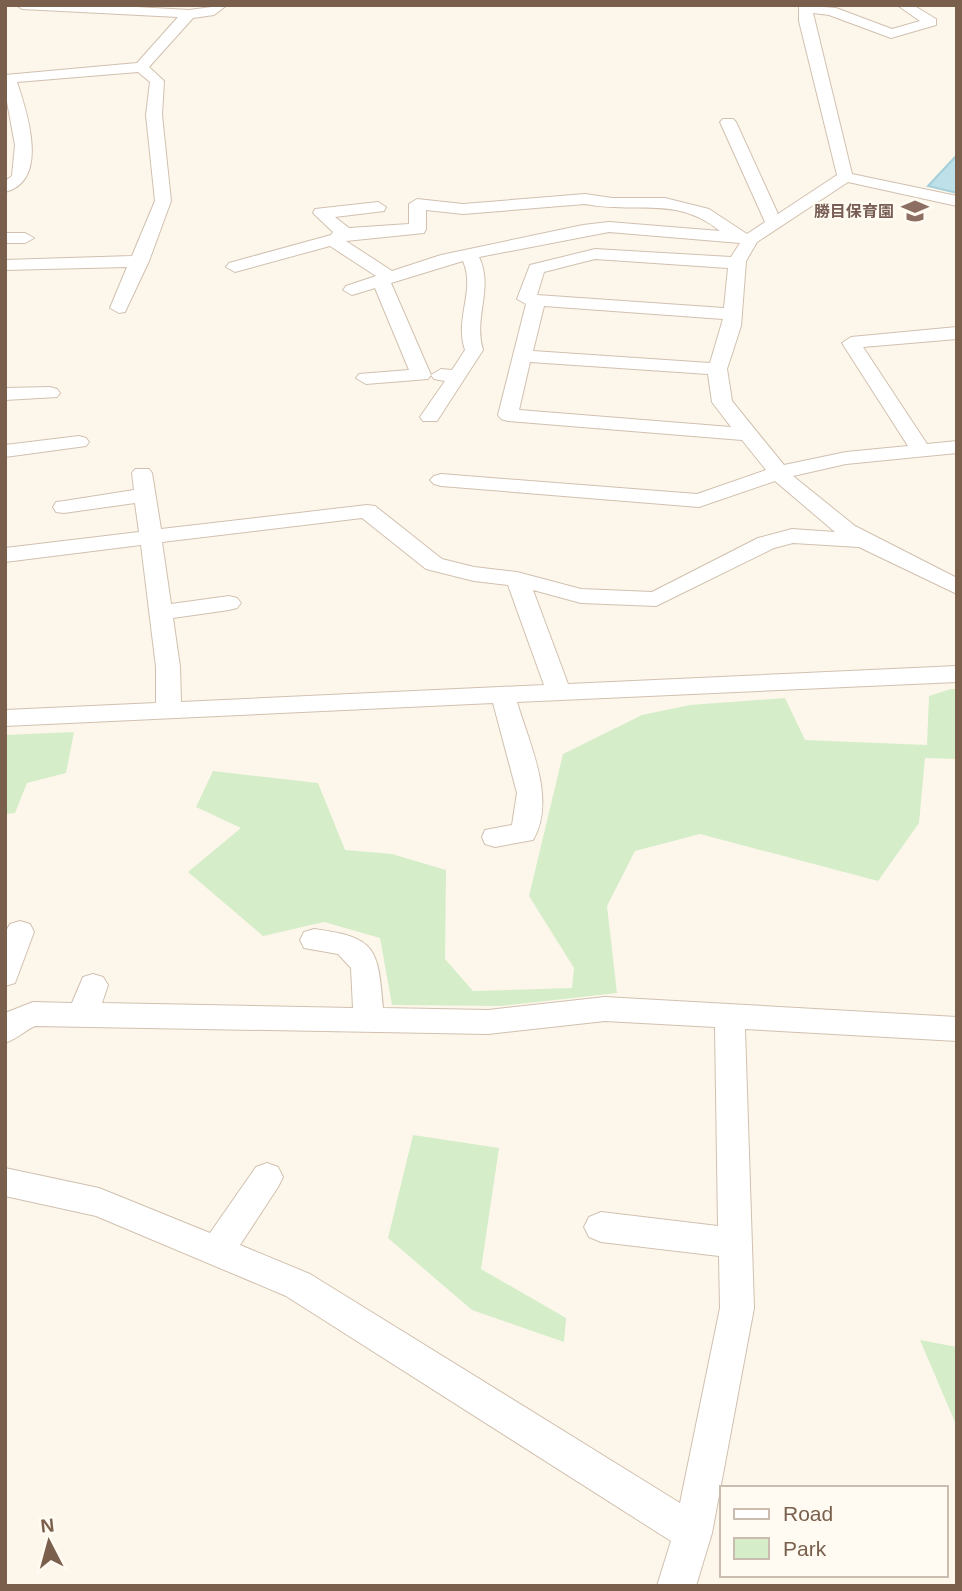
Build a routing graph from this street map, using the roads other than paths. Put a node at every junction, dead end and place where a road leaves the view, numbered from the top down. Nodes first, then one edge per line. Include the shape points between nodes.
1 (22, 5) edge
2 (221, 5) edge
3 (903, 5) edge
4 (806, 7) edge
5 (189, 14) junction
6 (141, 67) junction
7 (10, 92) edge
8 (12, 117) edge
9 (728, 122) dead end
10 (14, 142) edge
11 (845, 177) junction
12 (5, 187) edge
13 (957, 201) edge
14 (378, 207) dead end
15 (773, 222) junction
16 (467, 234) dead end
17 (340, 236) junction
18 (5, 238) edge
19 (25, 238) dead end
20 (744, 238) junction
21 (478, 252) junction
22 (140, 261) junction
23 (736, 263) junction
24 (5, 265) edge
25 (235, 267) dead end
26 (385, 279) junction
27 (352, 290) dead end
28 (536, 300) junction
29 (119, 308) dead end
30 (733, 314) junction
31 (957, 333) edge
32 (522, 356) junction
33 (717, 369) junction
34 (421, 375) junction
35 (458, 376) junction
36 (366, 378) dead end
37 (50, 393) dead end
38 (5, 394) edge
39 (430, 417) dead end
40 (747, 433) junction
41 (79, 442) dead end
42 (957, 447) edge
43 (5, 451) edge
44 (922, 451) junction
45 (779, 471) junction
46 (441, 481) dead end
47 (64, 507) dead end
48 (151, 538) junction
49 (863, 540) junction
50 (5, 555) edge
51 (517, 579) junction
52 (957, 587) edge
53 (229, 603) dead end
54 (161, 612) junction
55 (957, 674) edge
56 (559, 694) junction
57 (503, 696) junction
58 (169, 712) junction
59 (5, 718) edge
60 (495, 837) dead end
61 (20, 932) dead end
62 (314, 940) dead end
63 (5, 975) edge
64 (93, 985) dead end
65 (83, 1015) junction
66 (730, 1018) junction
67 (369, 1020) junction
68 (8, 1025) edge
69 (957, 1029) edge
70 (267, 1177) dead end
71 (5, 1182) edge
72 (601, 1227) dead end
73 (735, 1243) junction
74 (217, 1251) junction
75 (693, 1533) junction
76 (676, 1586) edge

1 - 5 street
2 - 5 street
3 - 4 street via 931,22 891,34 831,11
4 - 11 street
5 - 6 street
6 - 7 street via 9,78
6 - 22 street via 157,81 154,115 163,201
7 - 8 street
8 - 10 street
9 - 15 street
10 - 12 street via 23,169 19,179
11 - 13 street
11 - 15 street
14 - 17 street via 321,213 342,231
15 - 20 street
16 - 21 street
17 - 20 street via 418,229 417,204 463,209 585,199 603,204 690,206
17 - 25 street via 298,243
17 - 26 street via 336,242
18 - 19 street
20 - 21 street via 609,227 551,230
20 - 23 street
21 - 26 street
21 - 35 street via 479,283 468,331 474,350
22 - 24 street
22 - 29 street
23 - 28 street via 595,254 536,269 526,299
23 - 30 street
26 - 27 street
26 - 34 street
28 - 30 street
28 - 32 street
30 - 33 street
31 - 44 street via 851,343
32 - 33 street
32 - 40 street via 508,415
33 - 40 street via 722,402
34 - 35 street
34 - 36 street
35 - 39 street
37 - 38 street
40 - 45 street
41 - 43 street
42 - 44 street
44 - 45 street via 846,458
45 - 46 street via 699,501
45 - 49 street via 788,483
47 - 48 street via 143,484
48 - 50 street
48 - 51 street via 367,512 434,564
48 - 54 street
49 - 51 street via 792,536 766,543 656,599 581,596
49 - 52 street
51 - 56 street
53 - 54 street
54 - 58 street
55 - 56 street
56 - 57 street
57 - 58 street
57 - 60 street via 514,772 530,793 524,833
58 - 59 street
61 - 63 street
62 - 67 street via 346,944 365,964
64 - 65 street
65 - 67 street
65 - 68 street via 33,1014
66 - 67 street via 605,1009 488,1022
66 - 69 street
66 - 73 street
70 - 74 street
71 - 74 street via 99,1202
72 - 73 street
73 - 75 street via 737,1308
74 - 75 street via 298,1285
75 - 76 street

